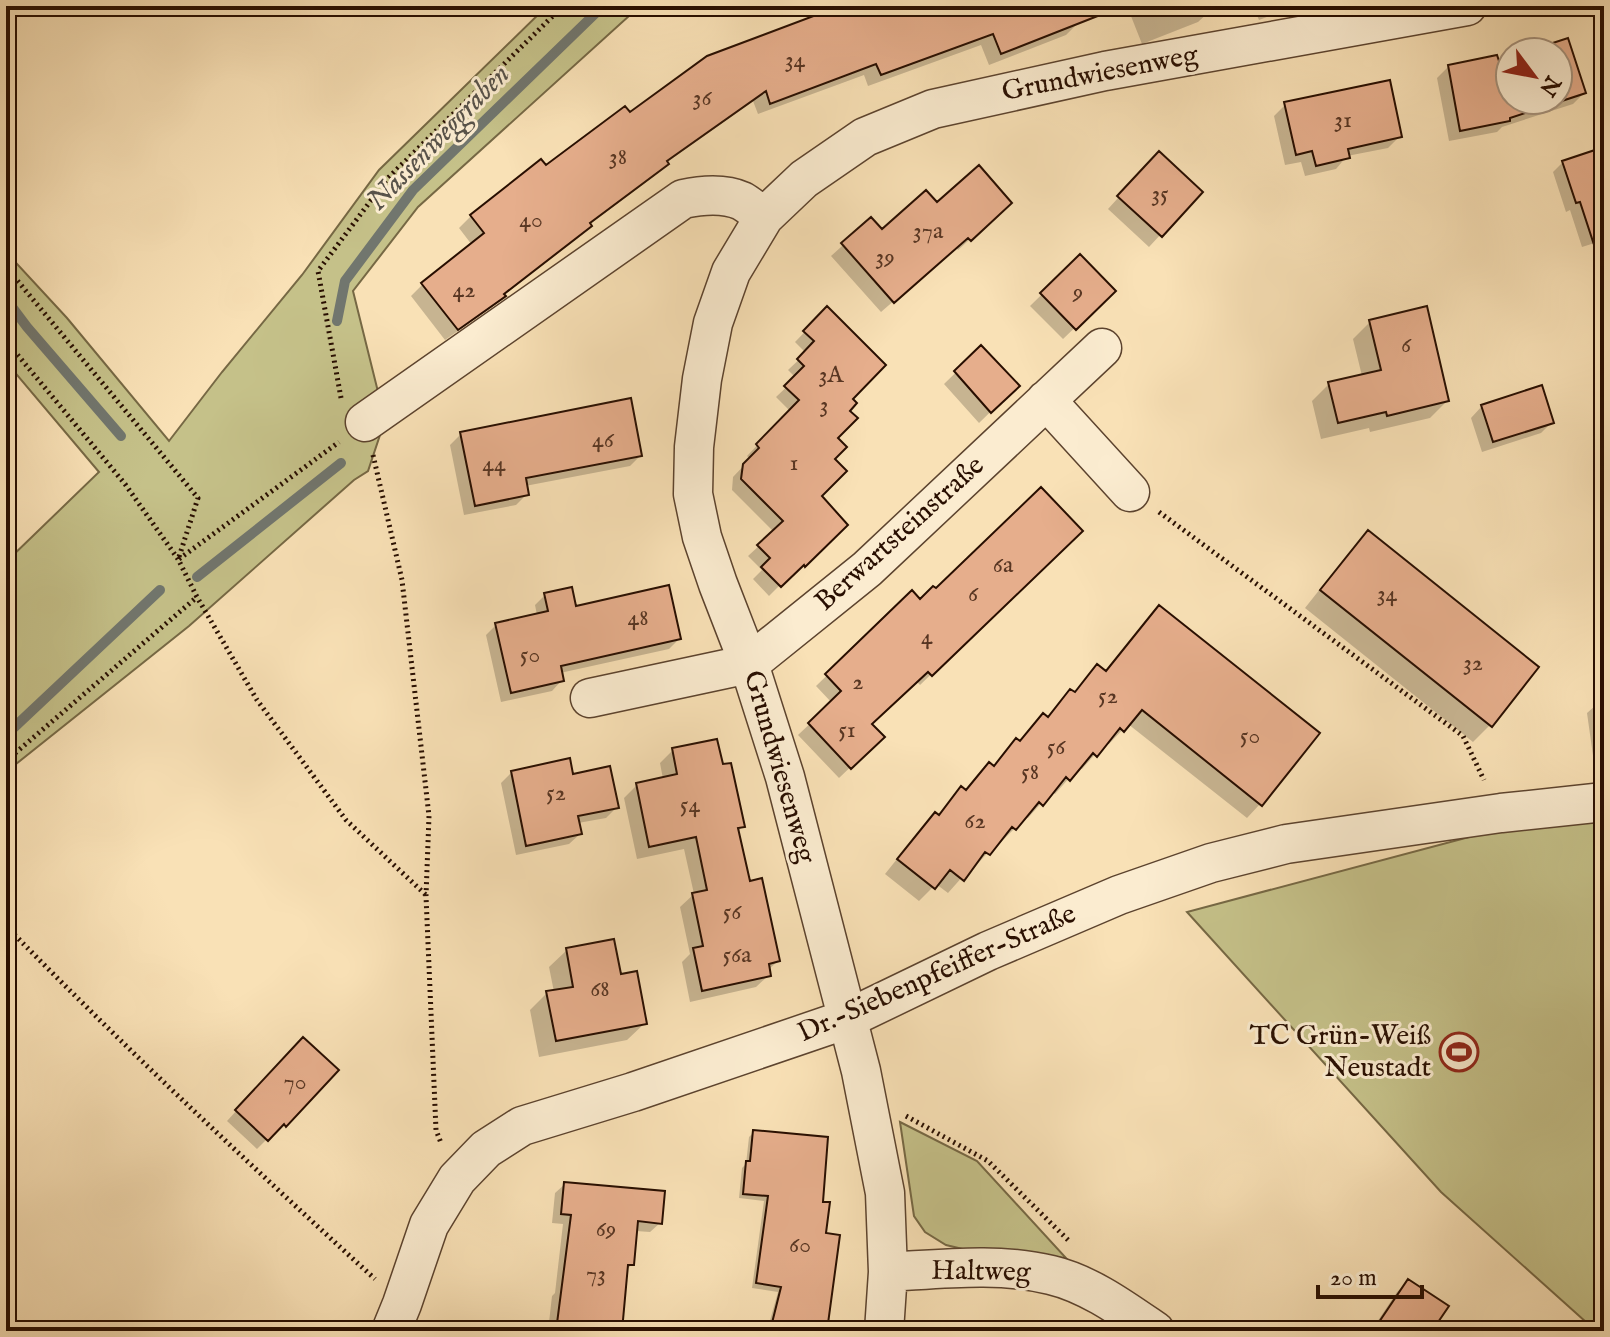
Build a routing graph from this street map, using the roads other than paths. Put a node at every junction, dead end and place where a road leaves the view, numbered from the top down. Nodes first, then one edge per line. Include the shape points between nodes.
1 (1467, 6) edge
2 (764, 217) junction
3 (1102, 348) dead end
4 (1046, 400) junction
5 (365, 422) road end
6 (1130, 492) road end
7 (749, 664) junction
8 (590, 698) dead end
9 (1604, 802) edge
10 (847, 1019) junction
11 (888, 1272) junction
12 (397, 1317) edge
13 (884, 1331) edge
14 (1155, 1331) edge

1 - 2 street, Grundwiesenweg via 1105,71 933,109 865,137 804,179
2 - 5 street via 742,201 702,195 683,199
2 - 7 street, Grundwiesenweg via 731,272 713,323 694,447 693,494 702,537
3 - 4 street, Berwartsteinstraße
4 - 6 street
4 - 7 street, Berwartsteinstraße via 867,569
7 - 8 street
7 - 10 street, Grundwiesenweg via 785,777
9 - 10 street, Dr.-Siebenpfeiffer-Straße via 1286,844 1211,863 1104,901
10 - 11 street, Grundwiesenweg via 885,1193
10 - 12 street, Dr.-Siebenpfeiffer-Straße via 522,1126 486,1149 457,1179 429,1225
11 - 13 street, Grundwiesenweg
11 - 14 street, Haltweg via 972,1268 1052,1275 1080,1285

